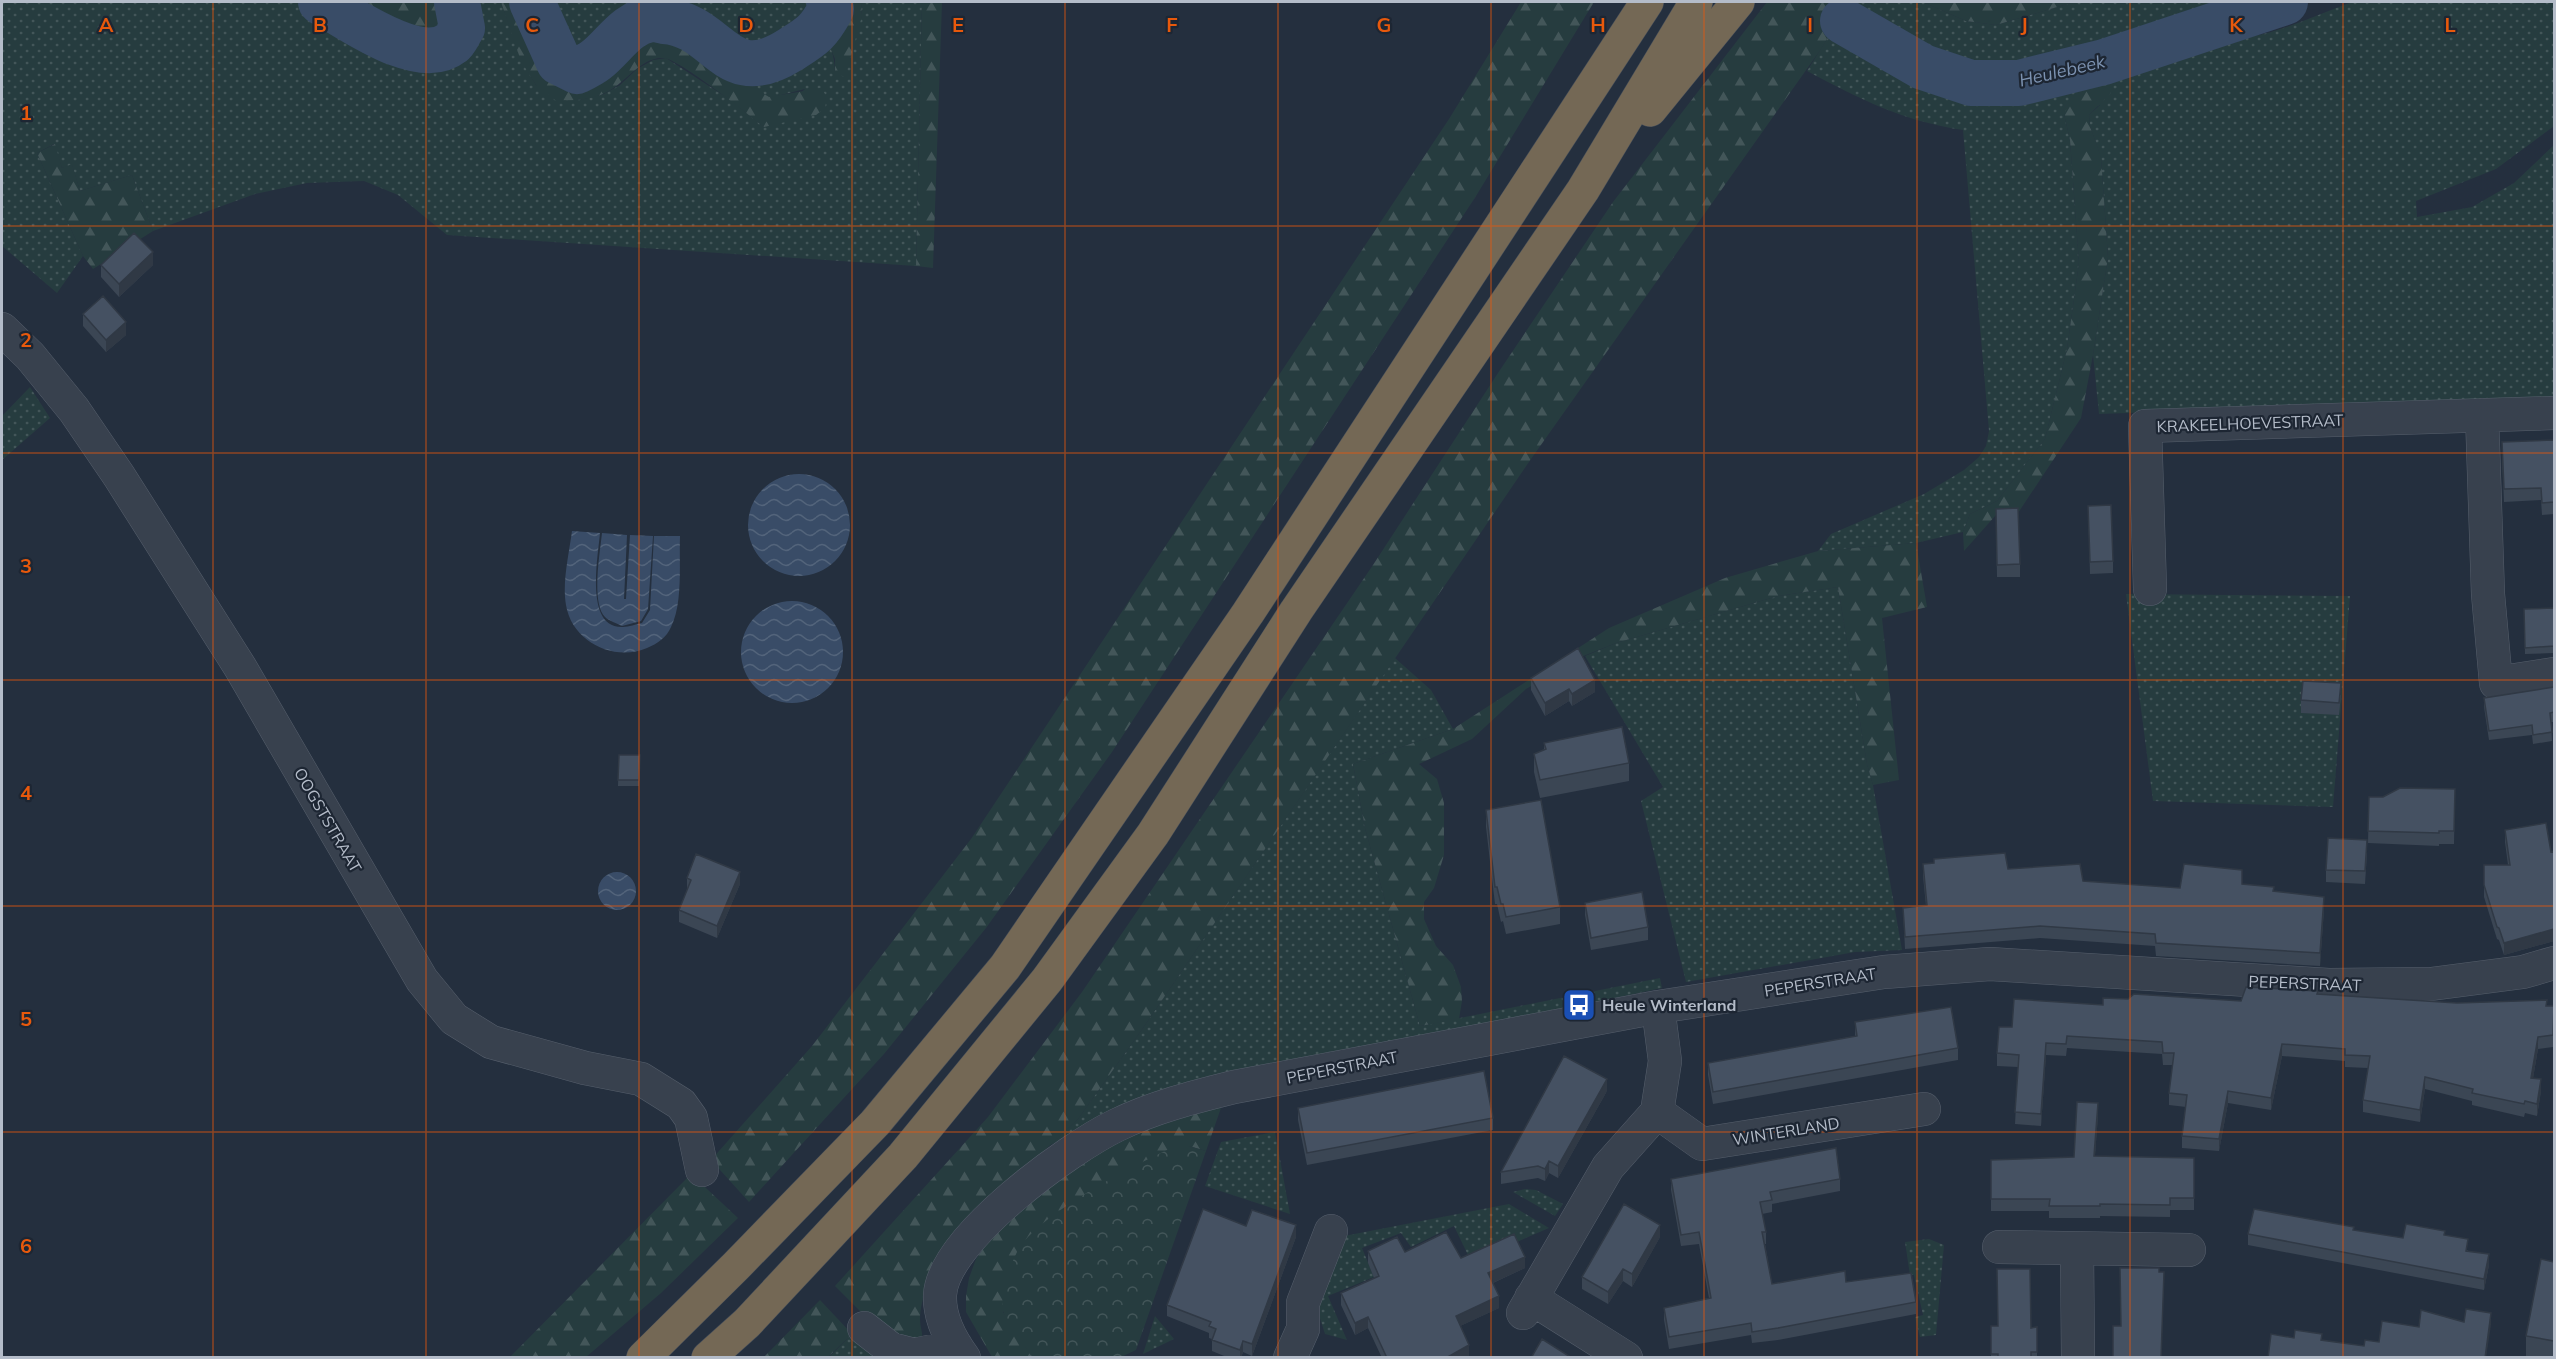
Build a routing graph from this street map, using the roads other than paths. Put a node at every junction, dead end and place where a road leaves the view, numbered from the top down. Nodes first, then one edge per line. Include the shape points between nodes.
1 (1623, 2) edge
2 (1647, 2) edge
3 (1696, 2) edge
4 (1738, 2) edge
5 (1544, 158) junction
6 (1583, 190) junction
7 (2, 329) edge
8 (2554, 413) edge
9 (2482, 415) junction
10 (2150, 589) dead end
11 (2554, 674) edge
12 (2554, 963) edge
13 (1658, 1007) junction
14 (1924, 1109) dead end
15 (1657, 1112) junction
16 (702, 1170) dead end
17 (1331, 1231) dead end
18 (1999, 1247) dead end
19 (2077, 1250) junction
20 (2189, 1250) dead end
21 (747, 1323) junction
22 (864, 1328) dead end
23 (960, 1352) edge
24 (643, 1358) edge
25 (708, 1358) edge
26 (728, 1358) edge
27 (1290, 1358) edge
28 (1626, 1358) edge
29 (2078, 1358) edge

1 - 5 highway
2 - 5 highway
3 - 6 highway
4 - 6 highway
5 - 24 highway via 1248,613 1005,967 875,1123
6 - 21 highway via 1296,611 1153,834 1047,980 903,1156
7 - 16 street, OOGSTSTRAAT via 30,356 74,411 119,476 240,667 422,980 441,1004 454,1019 491,1042 641,1079 681,1104 691,1118
8 - 9 street, KRAKEELHOEVESTRAAT
9 - 10 street, KRAKEELHOEVESTRAAT via 2145,426
9 - 11 street via 2488,594 2496,683
12 - 13 street, PEPERSTRAAT via 2523,972 2431,984 2329,985 1990,964 1884,972
13 - 15 street via 1665,1061
13 - 23 street, PEPERSTRAAT via 1234,1087 1181,1100 1116,1125 1052,1163 998,1209 953,1259 940,1293 941,1317
14 - 15 street, WINTERLAND via 1702,1144
15 - 28 street via 1608,1167 1527,1306
17 - 27 street via 1303,1303 1303,1329
18 - 19 street
19 - 20 street
19 - 29 street
21 - 25 highway
21 - 26 highway
22 - 23 street via 891,1350 914,1355

